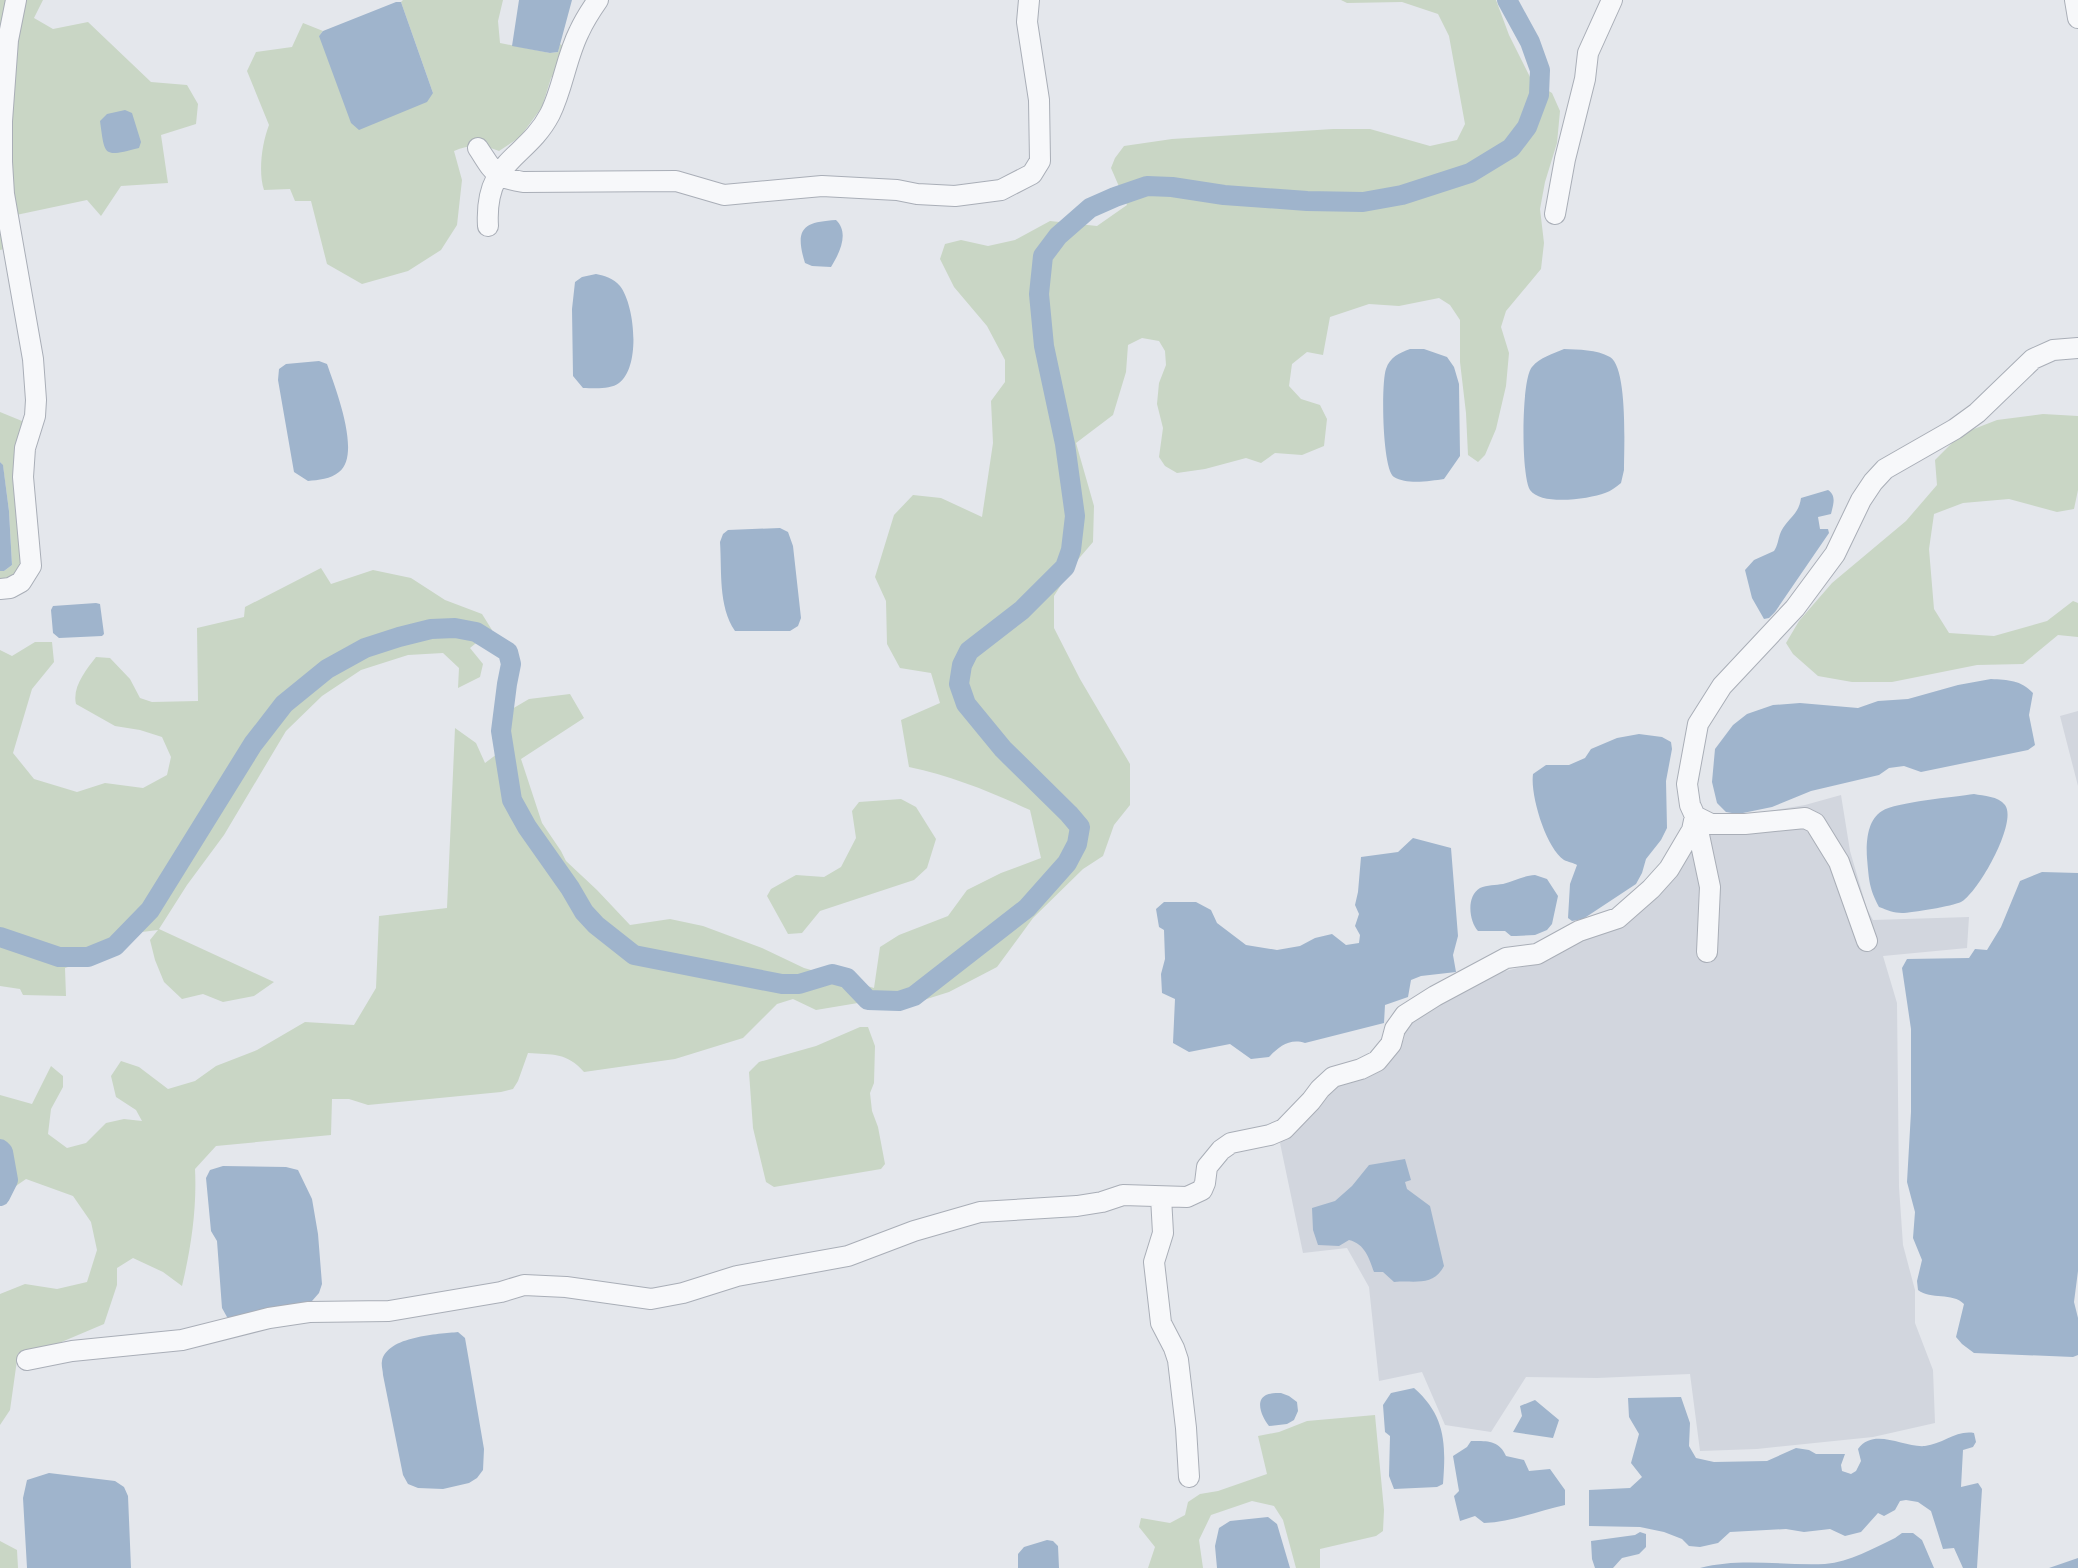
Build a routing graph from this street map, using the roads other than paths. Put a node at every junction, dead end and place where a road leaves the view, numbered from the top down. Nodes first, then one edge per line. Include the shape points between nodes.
1 (16, 0) edge
2 (598, 0) edge
3 (1029, 0) edge
4 (1611, 0) edge
5 (2075, 0) edge
6 (2078, 18) edge
7 (478, 148) dead end
8 (498, 175) junction
9 (1555, 214) dead end
10 (488, 226) dead end
11 (2078, 348) edge
12 (0, 589) edge
13 (1695, 816) junction
14 (1867, 941) dead end
15 (1707, 952) dead end
16 (1161, 1197) junction
17 (27, 1359) dead end
18 (1189, 1477) dead end

1 - 12 street via 8,40 2,162 36,399 23,477 31,566 21,582
2 - 8 street via 578,32 548,117
3 - 8 street via 1026,22 1039,100 1040,161 1032,174 1001,190 955,196 822,186 724,195 676,181 523,182
4 - 9 street via 1588,53
5 - 6 street
7 - 8 street
8 - 10 street via 488,202
11 - 13 street via 2053,350 2033,359 1977,413 1885,469 1873,482 1860,500 1835,554 1795,608 1722,686 1698,724 1687,784
13 - 14 street via 1711,824 1805,818 1815,823 1839,862
13 - 15 street via 1710,887
13 - 16 street via 1692,830 1669,869 1618,918 1579,930 1537,954 1506,958 1435,996 1405,1015 1391,1044 1377,1061 1333,1077 1284,1129 1231,1143 1221,1150 1207,1167 1202,1190 1187,1197
16 - 17 street via 1123,1195 1077,1206 980,1212 848,1256 737,1276 651,1299 566,1287 524,1286 389,1311 309,1312 268,1318 182,1340
16 - 18 street via 1163,1233 1154,1262 1161,1323 1178,1360

